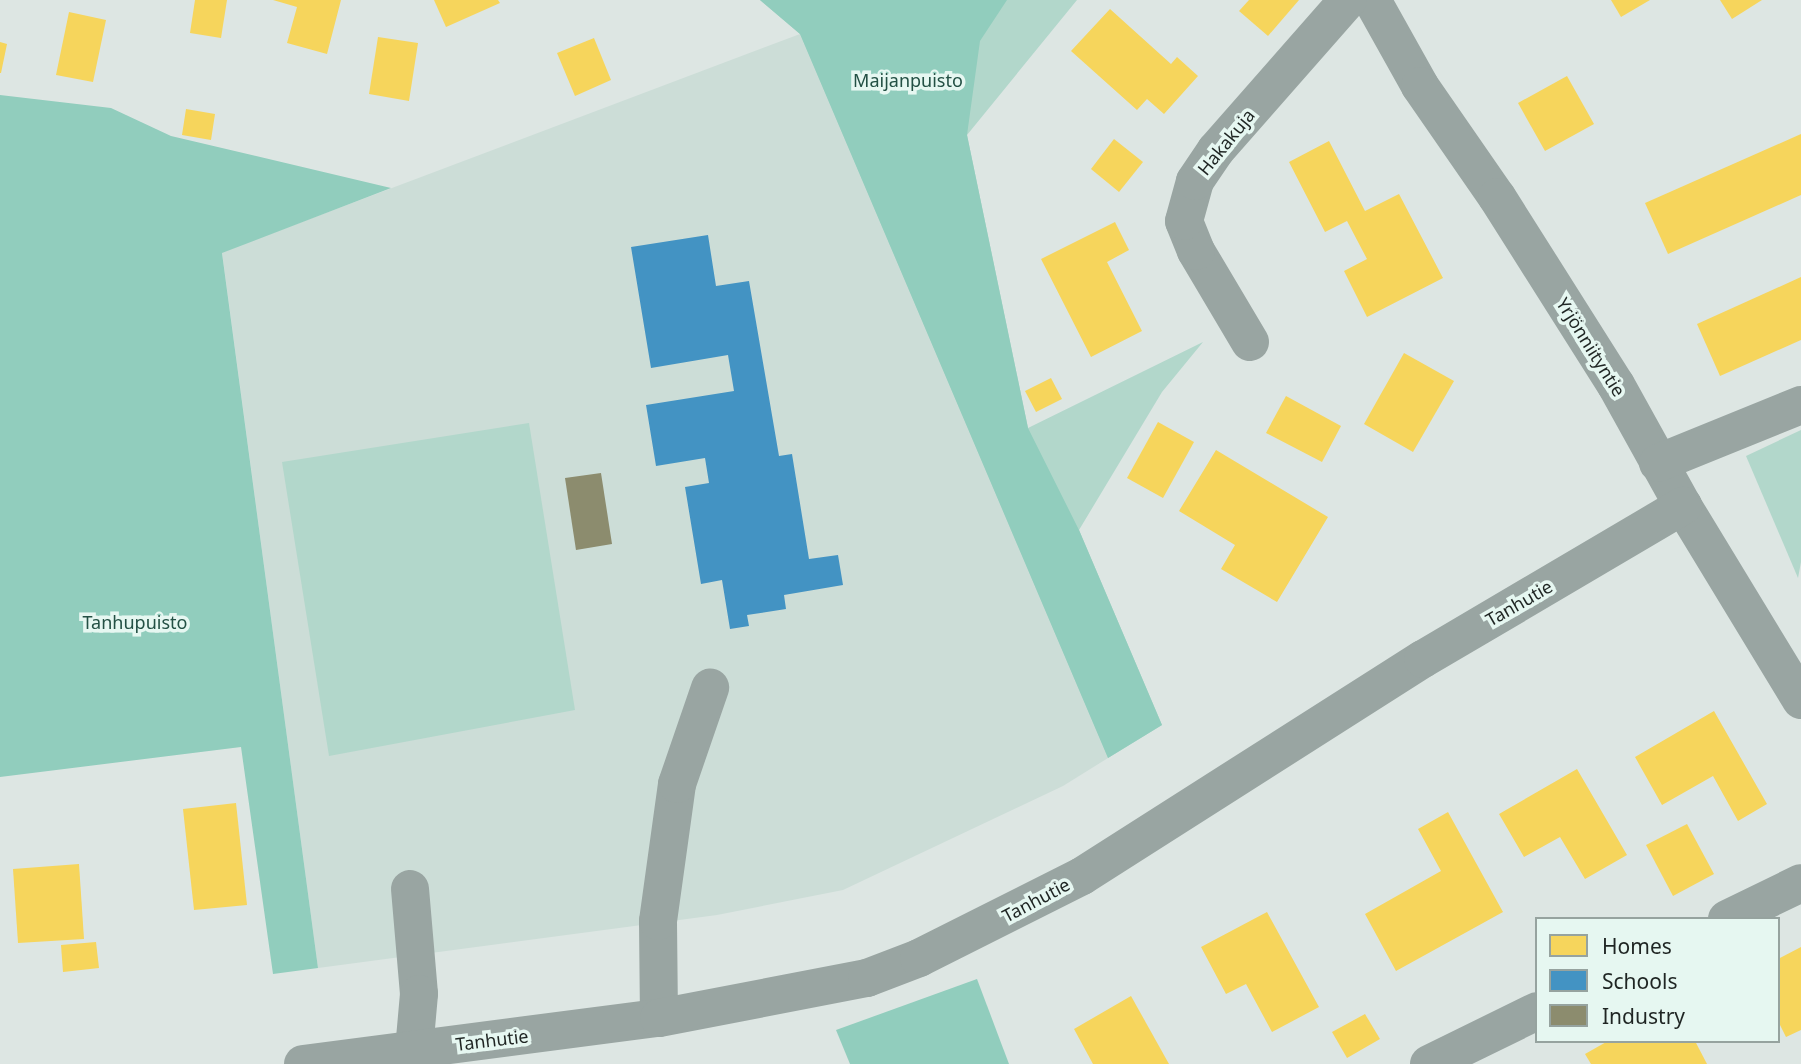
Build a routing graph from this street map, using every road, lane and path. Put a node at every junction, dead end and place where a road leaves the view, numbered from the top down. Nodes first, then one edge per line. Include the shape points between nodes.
1 (1348, 0) edge
2 (1372, 0) edge
3 (1250, 342) dead end
4 (1801, 405) edge
5 (1658, 463) junction
6 (1683, 506) junction
7 (709, 688) dead end
8 (1801, 700) edge
9 (1801, 883) edge
10 (410, 889) dead end
11 (1731, 917) edge
12 (1535, 1012) edge
13 (659, 1018) junction
14 (415, 1057) edge
15 (303, 1064) edge
16 (1429, 1064) edge

1 - 3 street, Hakakuja via 1216,150 1195,181 1184,221 1196,251
2 - 5 street, Yrjönniityntie via 1420,86 1497,197 1616,385
4 - 5 street
5 - 6 street, Yrjönniityntie
6 - 8 street, Yrjönniityntie
6 - 13 street, Tanhutie via 1423,659 1082,876 991,924 867,978
7 - 13 street via 677,784 658,921
9 - 11 street
10 - 14 street via 419,994
12 - 16 street
13 - 14 street, Tanhutie
14 - 15 street, Tanhutie

